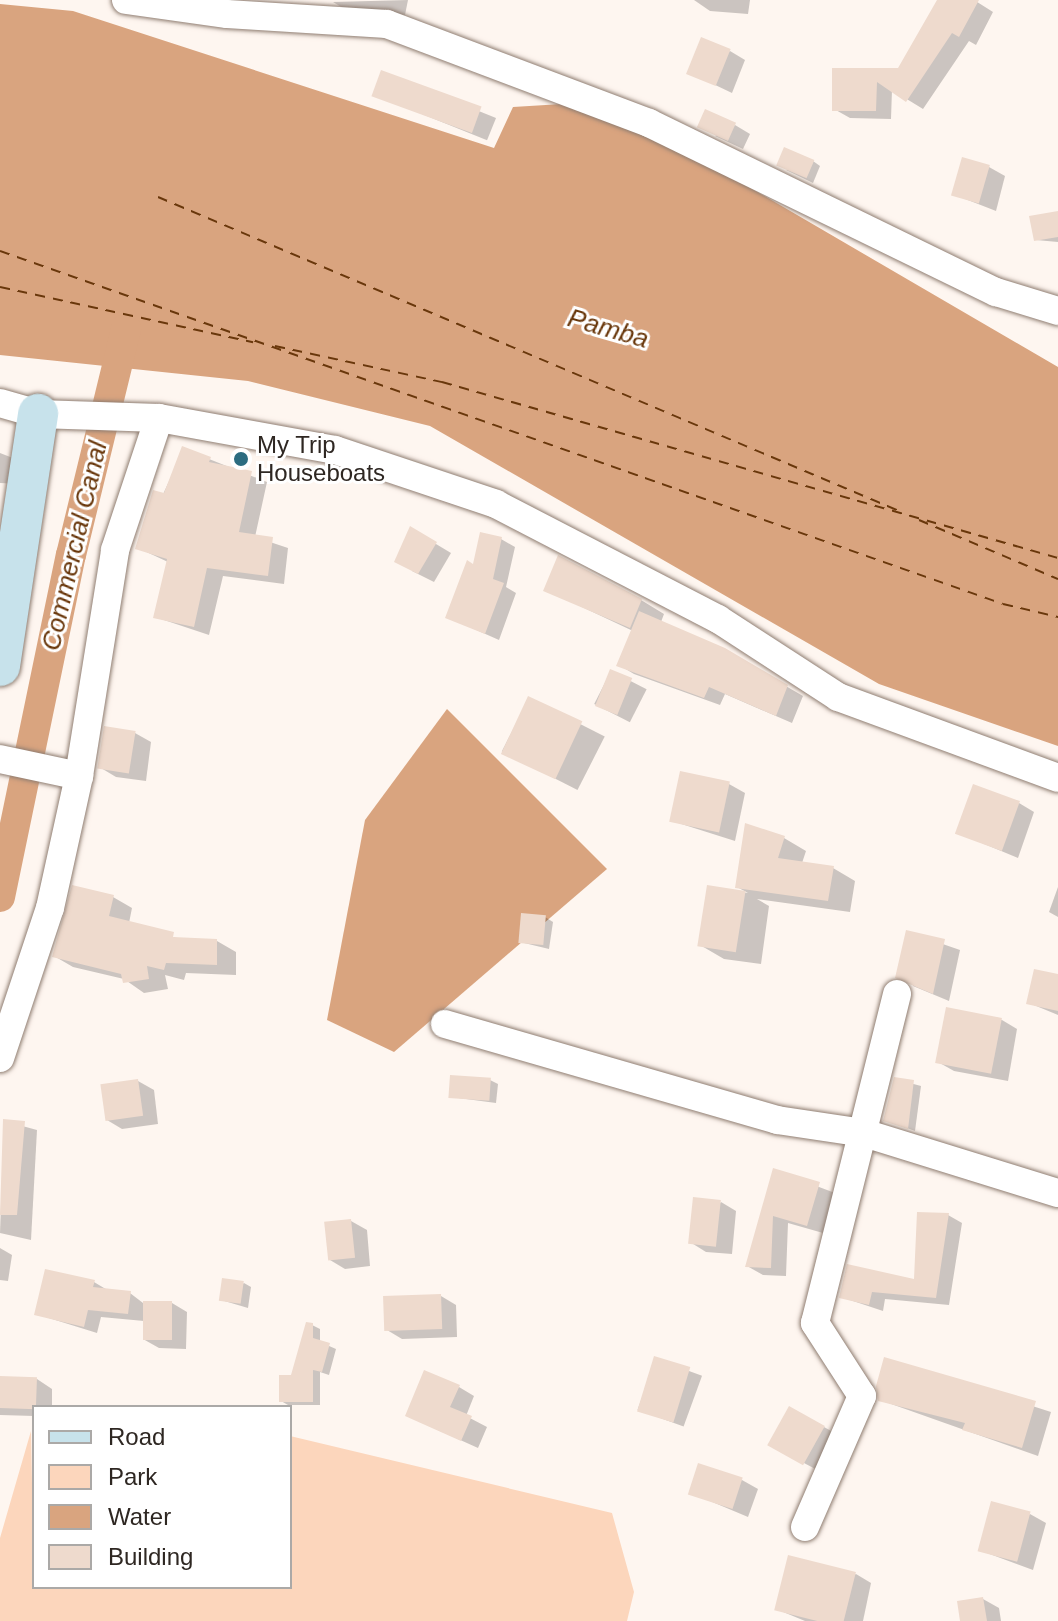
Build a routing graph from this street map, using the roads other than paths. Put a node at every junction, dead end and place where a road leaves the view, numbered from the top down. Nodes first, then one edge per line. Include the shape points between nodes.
1 (126, 0) edge
2 (1058, 311) edge
3 (0, 403) edge
4 (50, 414) junction
5 (154, 418) junction
6 (0, 666) edge
7 (0, 759) edge
8 (79, 776) junction
9 (1058, 778) edge
10 (897, 994) dead end
11 (445, 1024) dead end
12 (0, 1058) edge
13 (864, 1133) junction
14 (1058, 1193) edge
15 (805, 1527) dead end

1 - 2 street via 227,14 387,24 649,123 996,292
3 - 4 street
4 - 5 street
4 - 6 main road
5 - 8 street via 115,550
5 - 9 street via 335,450 496,504 718,619 838,697
7 - 8 street
8 - 12 street via 50,908
10 - 13 street
11 - 13 street via 777,1120
13 - 14 street
13 - 15 street via 815,1323 862,1396

